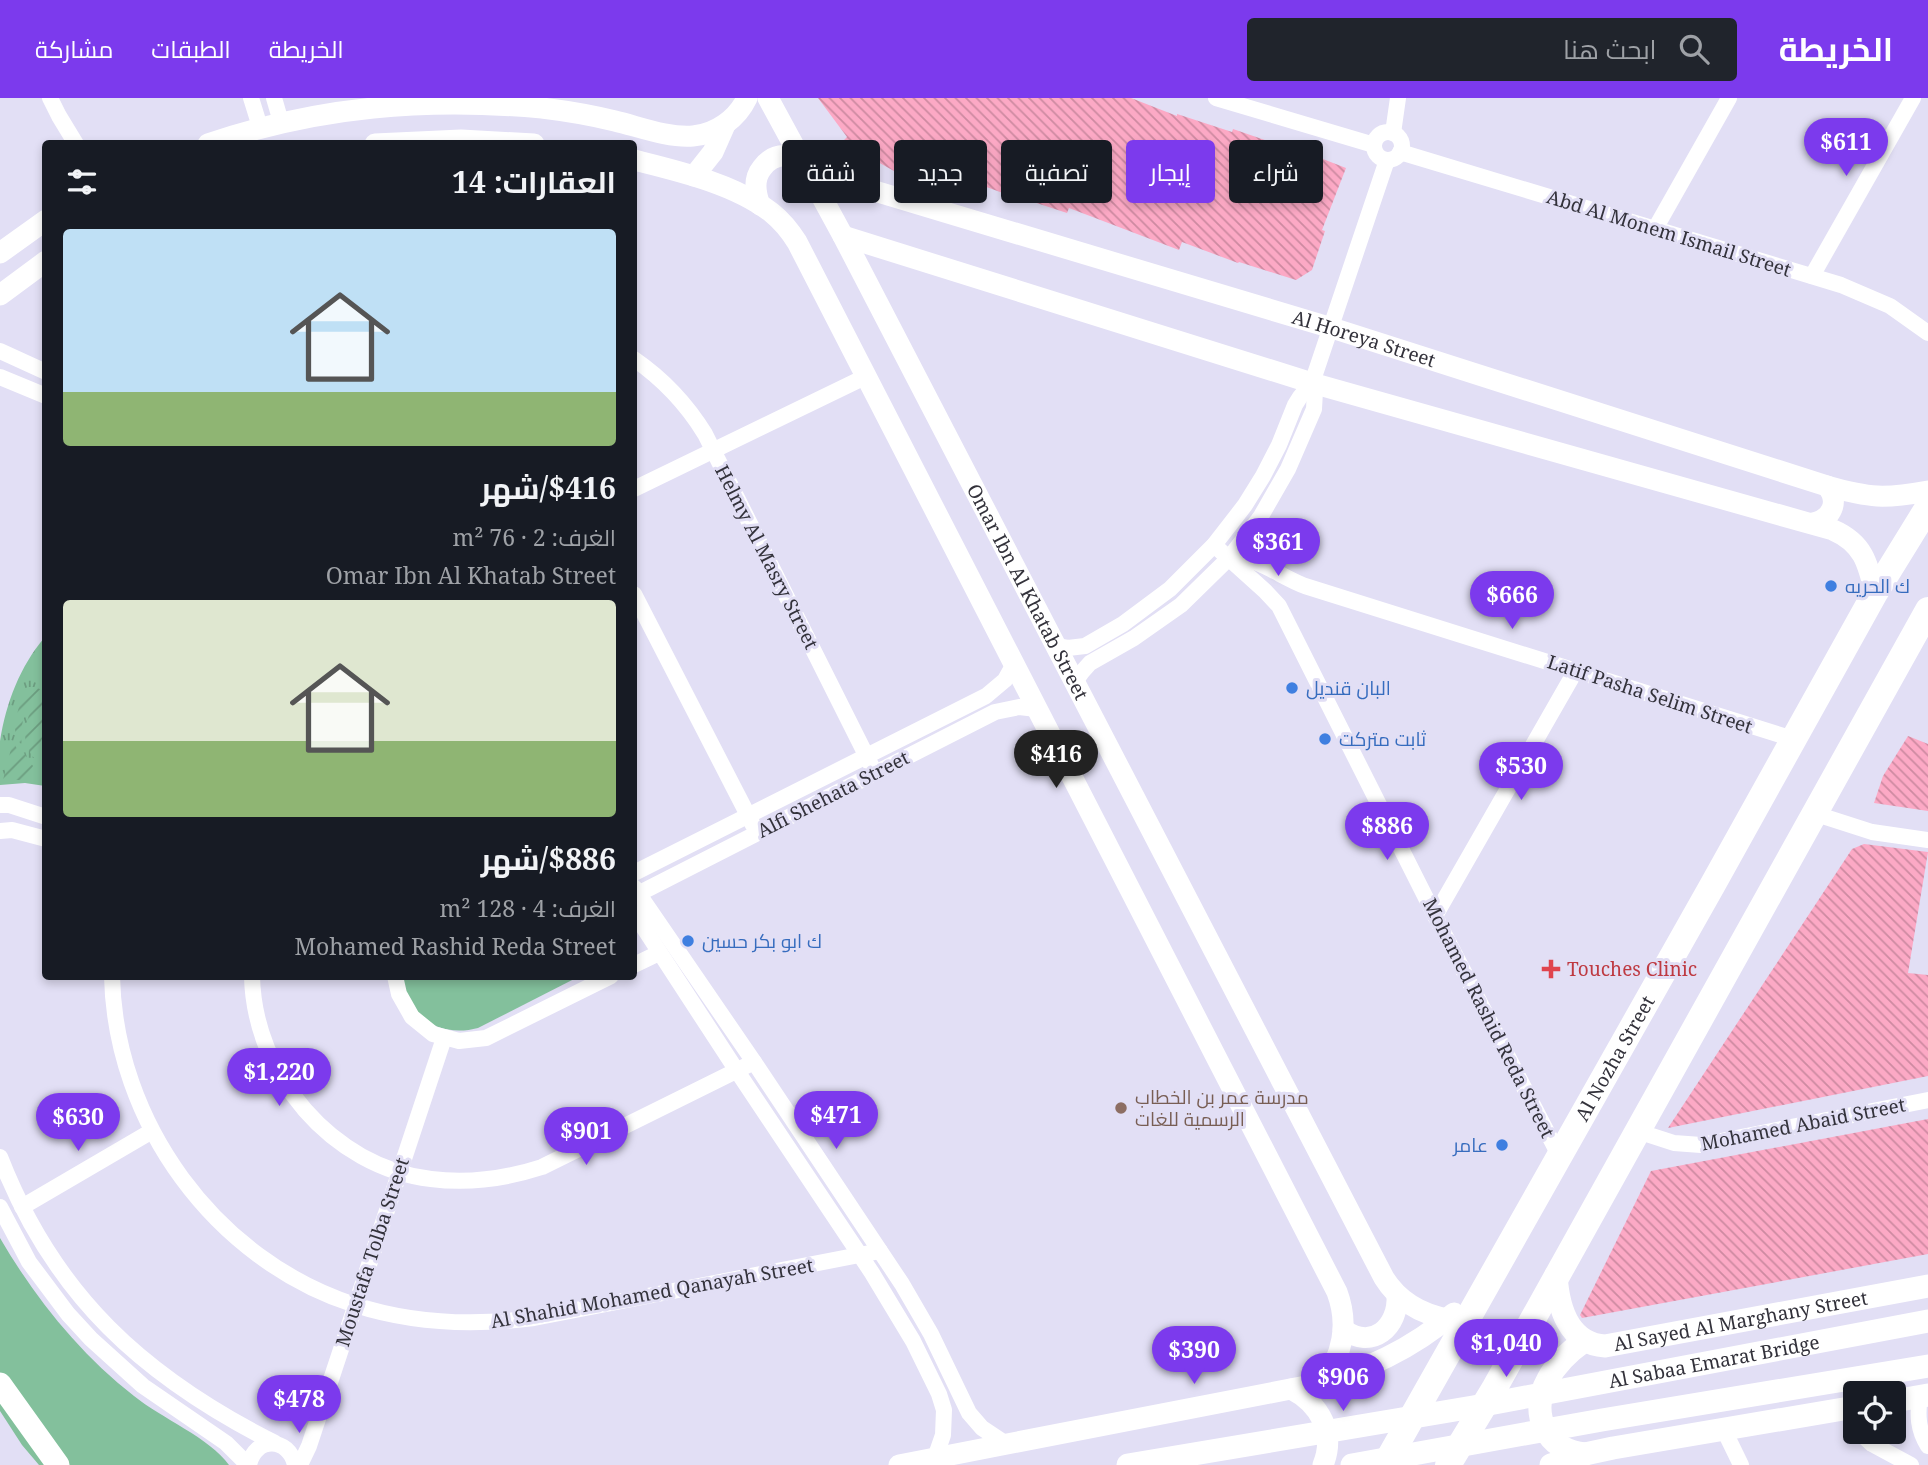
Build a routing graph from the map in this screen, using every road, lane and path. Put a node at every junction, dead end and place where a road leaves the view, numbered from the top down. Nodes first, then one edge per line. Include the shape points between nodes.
1 (50, 98) edge
2 (251, 98) edge
3 (274, 98) edge
4 (747, 98) edge
5 (768, 98) edge
6 (1216, 98) edge
7 (1398, 98) edge
8 (1729, 98) edge
9 (1913, 98) edge
10 (270, 125) junction
11 (725, 125) junction
12 (1393, 133) junction
13 (74, 140) edge
14 (221, 140) edge
15 (791, 140) edge
16 (1374, 145) junction
17 (782, 156) edge
18 (1394, 156) junction
19 (637, 161) edge
20 (694, 176) junction
21 (880, 193) edge
22 (825, 203) edge
23 (760, 205) junction
24 (42, 222) edge
25 (1655, 229) junction
26 (843, 236) junction
27 (0, 253) edge
28 (42, 264) edge
29 (1812, 276) junction
30 (0, 295) edge
31 (1332, 328) junction
32 (1928, 333) edge
33 (0, 351) edge
34 (637, 361) edge
35 (42, 370) edge
36 (867, 376) junction
37 (0, 377) edge
38 (1312, 383) junction
39 (42, 394) edge
40 (714, 450) junction
41 (1827, 485) junction
42 (637, 488) edge
43 (1928, 491) edge
44 (1928, 507) edge
45 (1813, 523) junction
46 (1214, 545) junction
47 (1229, 558) junction
48 (1305, 586) junction
49 (1875, 593) junction
50 (637, 600) edge
51 (1279, 606) junction
52 (1928, 610) edge
53 (1056, 646) junction
54 (1014, 664) junction
55 (1576, 670) junction
56 (1075, 682) junction
57 (1037, 709) junction
58 (1793, 739) junction
59 (867, 756) junction
60 (875, 773) junction
61 (0, 805) edge
62 (1815, 814) junction
63 (42, 816) edge
64 (748, 816) junction
65 (0, 831) edge
66 (757, 833) junction
67 (42, 838) edge
68 (1928, 840) edge
69 (637, 872) edge
70 (637, 891) edge
71 (637, 895) edge
72 (1435, 916) junction
73 (637, 918) edge
74 (659, 953) junction
75 (637, 964) edge
76 (112, 980) edge
77 (252, 980) edge
78 (396, 980) edge
79 (603, 980) edge
80 (444, 1038) junction
81 (754, 1062) junction
82 (737, 1071) junction
83 (1928, 1100) edge
84 (152, 1131) junction
85 (1637, 1131) junction
86 (1559, 1155) junction
87 (0, 1157) edge
88 (399, 1172) junction
89 (22, 1207) junction
90 (1, 1212) edge
91 (880, 1251) junction
92 (861, 1256) junction
93 (1556, 1275) junction
94 (1928, 1286) edge
95 (1482, 1290) junction
96 (1397, 1295) junction
97 (355, 1305) junction
98 (1448, 1319) junction
99 (1928, 1321) edge
100 (1343, 1329) junction
101 (1584, 1341) junction
102 (1928, 1366) edge
103 (1322, 1382) junction
104 (0, 1384) edge
105 (1291, 1389) junction
106 (1924, 1396) edge
107 (1906, 1399) edge
108 (1843, 1415) edge
109 (1724, 1430) junction
110 (275, 1443) junction
111 (1006, 1444) junction
112 (1871, 1444) edge
113 (1928, 1446) edge
114 (934, 1458) junction
115 (1568, 1460) edge
116 (58, 1465) edge
117 (249, 1465) edge
118 (297, 1465) edge
119 (899, 1465) edge
120 (1128, 1465) edge
121 (1323, 1465) edge
122 (1352, 1465) edge
123 (1385, 1465) edge
124 (1448, 1465) edge
125 (1741, 1465) edge
126 (1911, 1465) edge

1 - 13 street
2 - 10 street
3 - 10 street
4 - 11 street
5 - 15 street, Omar Ibn Al Khatab Street
6 - 16 street
7 - 12 street
8 - 25 street
9 - 29 street
10 - 11 street via 365,105 424,101 544,108 678,135 694,136
10 - 14 street
11 - 20 street via 713,152
12 - 16 street via 1380,134
12 - 18 street via 1401,143
16 - 18 street via 1383,159
17 - 23 street via 759,172 755,188
18 - 25 street, Abd Al Monem Ismail Street
18 - 31 street
19 - 20 street
20 - 23 street
21 - 31 street, Al Horeya Street
22 - 26 street, Omar Ibn Al Khatab Street
23 - 36 street via 778,218 797,242
24 - 27 street
25 - 29 street, Abd Al Monem Ismail Street
26 - 38 street
26 - 53 street, Omar Ibn Al Khatab Street
28 - 30 street
29 - 32 street, Abd Al Monem Ismail Street via 1874,298
31 - 38 street
31 - 41 street, Al Horeya Street
33 - 35 street
34 - 40 street, Helmy Al Masry Street via 684,403
36 - 40 street
36 - 54 street
37 - 39 street
38 - 45 street
38 - 46 street via 1295,405 1263,476
38 - 47 street via 1314,409 1289,469
40 - 42 street
40 - 59 street, Helmy Al Masry Street
41 - 43 street, Al Horeya Street via 1881,497
41 - 45 street via 1833,495 1831,512
44 - 49 main road, Al Nozha Street
45 - 49 street via 1840,533 1858,548
46 - 47 street, Mohamed Rashid Reda Street
46 - 53 street via 1170,589 1123,624 1085,646
47 - 48 street, Latif Pasha Selim Street via 1255,561
47 - 51 street, Mohamed Rashid Reda Street
47 - 56 street via 1181,605 1090,663
48 - 51 street via 1289,592
48 - 55 street, Latif Pasha Selim Street
49 - 58 main road, Al Nozha Street
50 - 64 street
51 - 72 street, Mohamed Rashid Reda Street
52 - 62 main road
53 - 56 street, Omar Ibn Al Khatab Street
54 - 57 street
54 - 59 street, Alfi Shehata Street via 992,693
55 - 58 street, Latif Pasha Selim Street
55 - 72 street
56 - 96 street, Omar Ibn Al Khatab Street
57 - 60 street, Alfi Shehata Street via 995,712
57 - 100 street via 1337,1292
58 - 86 main road, Al Nozha Street
59 - 60 street, Helmy Al Masry Street
59 - 64 street, Alfi Shehata Street
60 - 66 street, Alfi Shehata Street
61 - 63 street
62 - 68 street via 1872,832
62 - 85 main road
64 - 66 street
64 - 69 street, Alfi Shehata Street
65 - 67 street
66 - 70 street, Alfi Shehata Street
71 - 81 street
72 - 86 street, Mohamed Rashid Reda Street
73 - 74 street
74 - 75 street
74 - 82 street
76 - 84 street, Al Shahid Mohamed Qanayah Street via 125,1065
77 - 88 street via 264,1043 290,1092 328,1133 375,1163
78 - 80 street via 412,1017
79 - 80 street via 486,1038
80 - 88 street, Moustafa Tolba Street
81 - 82 street
81 - 91 street
82 - 88 street via 568,1155 514,1176 457,1181
82 - 92 street
83 - 85 street, Mohamed Abaid Street via 1701,1145 1674,1143
84 - 89 street
84 - 97 street, Al Shahid Mohamed Qanayah Street via 185,1183 250,1249 302,1282
85 - 93 main road
86 - 95 main road, Al Nozha Street
87 - 89 street
88 - 97 street, Moustafa Tolba Street
89 - 110 street via 61,1271 121,1341 217,1413
90 - 117 street via 40,1278 92,1339 144,1386 226,1443
91 - 92 street, Al Shahid Mohamed Qanayah Street
91 - 111 street via 932,1334 969,1413
92 - 97 street, Al Shahid Mohamed Qanayah Street via 505,1322 416,1320
92 - 114 street via 904,1323 939,1394 944,1427
93 - 101 main road, Al Sayed Al Marghany Street via 1563,1312
93 - 124 main road
94 - 101 main road, Al Sayed Al Marghany Street via 1612,1345
95 - 98 street
95 - 123 main road, Al Nozha Street
96 - 98 street, Omar Ibn Al Khatab Street via 1420,1311
96 - 100 street via 1395,1315 1379,1334 1367,1338
97 - 118 street, Moustafa Tolba Street via 309,1446
98 - 103 street via 1395,1354
99 - 120 main road, Al Sabaa Emarat Bridge via 1452,1411
100 - 103 street via 1338,1353
101 - 115 main road via 1554,1369 1539,1408 1543,1426 1553,1441 1568,1450
102 - 122 main road, Al Sabaa Emarat Bridge
103 - 105 street
104 - 116 main road
105 - 111 street
105 - 121 street via 1307,1399 1324,1423 1328,1442
106 - 107 main road
106 - 113 street via 1918,1417
108 - 109 main road
109 - 115 main road
109 - 125 street
110 - 117 street via 254,1452
110 - 118 street via 289,1450
111 - 114 street
112 - 126 street
114 - 119 street

